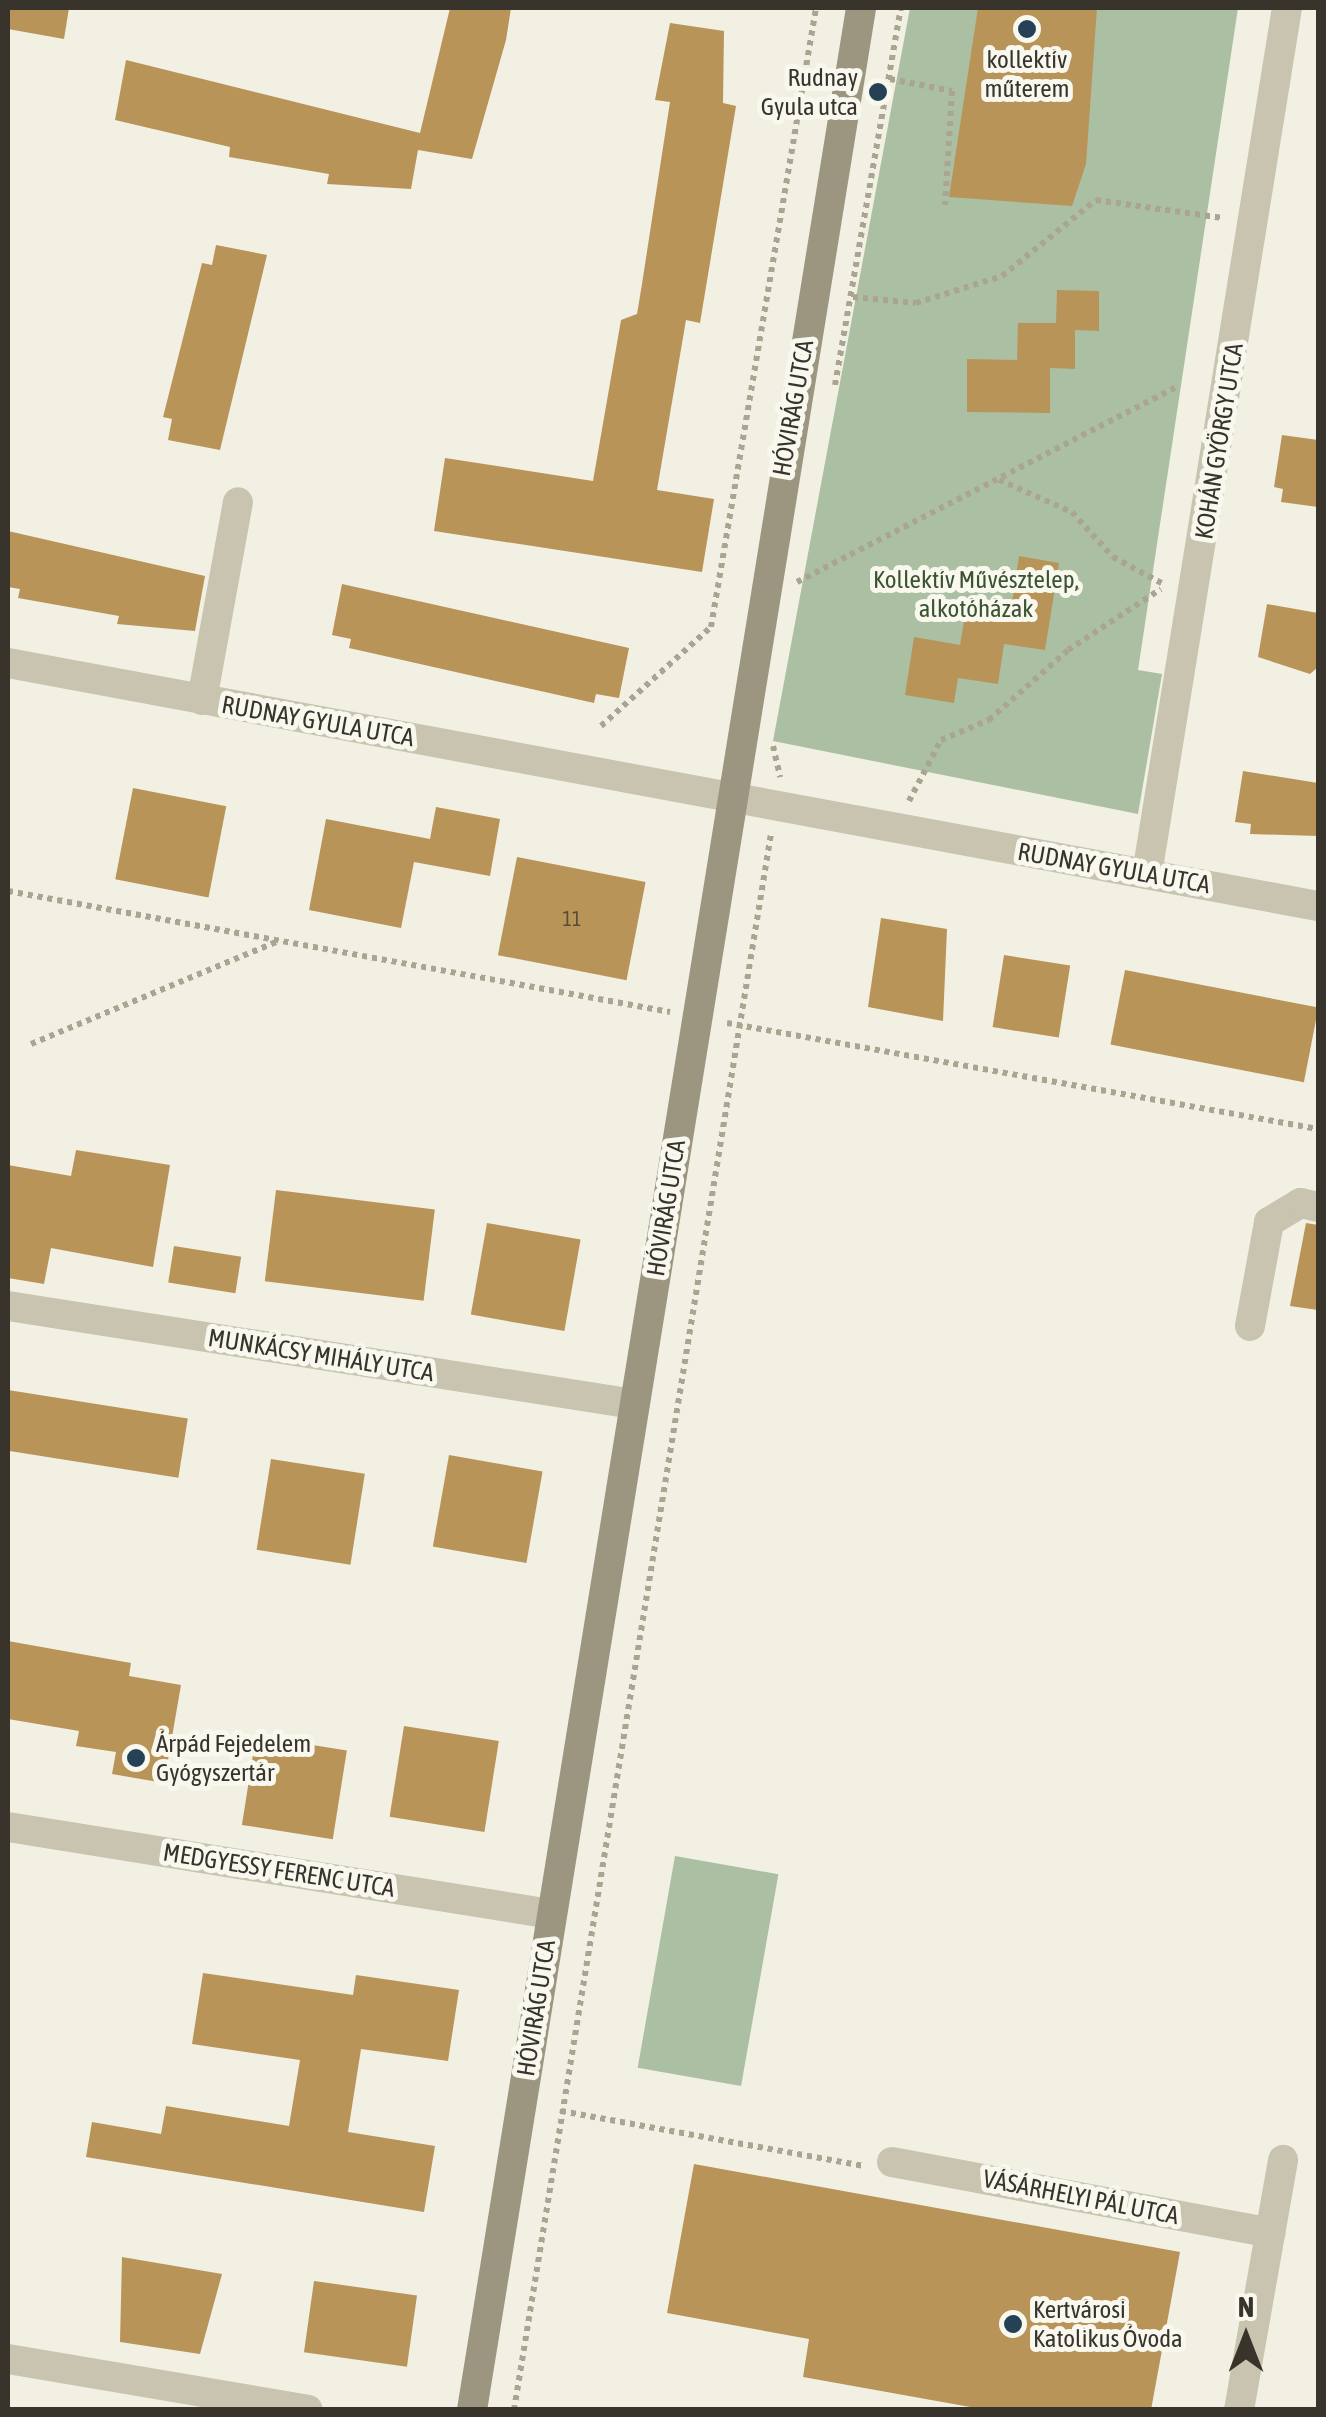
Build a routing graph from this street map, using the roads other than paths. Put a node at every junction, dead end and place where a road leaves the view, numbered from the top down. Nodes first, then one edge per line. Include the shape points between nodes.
1 (860, 8) edge
2 (1287, 8) edge
3 (238, 502) dead end
4 (8, 663) edge
5 (202, 700) junction
6 (728, 796) junction
7 (1147, 874) junction
8 (1318, 906) edge
9 (1318, 1206) edge
10 (8, 1306) edge
11 (1250, 1326) dead end
12 (634, 1404) junction
13 (8, 1827) edge
14 (551, 1914) junction
15 (1283, 2160) dead end
16 (892, 2162) road end
17 (1270, 2233) junction
18 (8, 2359) edge
19 (308, 2410) edge
20 (472, 2410) edge
21 (1239, 2410) edge

1 - 6 street, HÓVIRÁG UTCA
2 - 7 street, KOHÁN GYÖRGY UTCA
3 - 5 street, RUDNAY GYULA UTCA
4 - 5 street, RUDNAY GYULA UTCA
5 - 6 street, RUDNAY GYULA UTCA
6 - 7 street, RUDNAY GYULA UTCA
6 - 12 street, HÓVIRÁG UTCA
7 - 8 street, RUDNAY GYULA UTCA
9 - 11 street via 1301,1203 1269,1222
10 - 12 street, MUNKÁCSY MIHÁLY UTCA
12 - 14 street, HÓVIRÁG UTCA
13 - 14 street, MEDGYESSY FERENC UTCA
14 - 20 street, HÓVIRÁG UTCA
15 - 17 street
16 - 17 street, VÁSÁRHELYI PÁL UTCA
17 - 21 street
18 - 19 street

